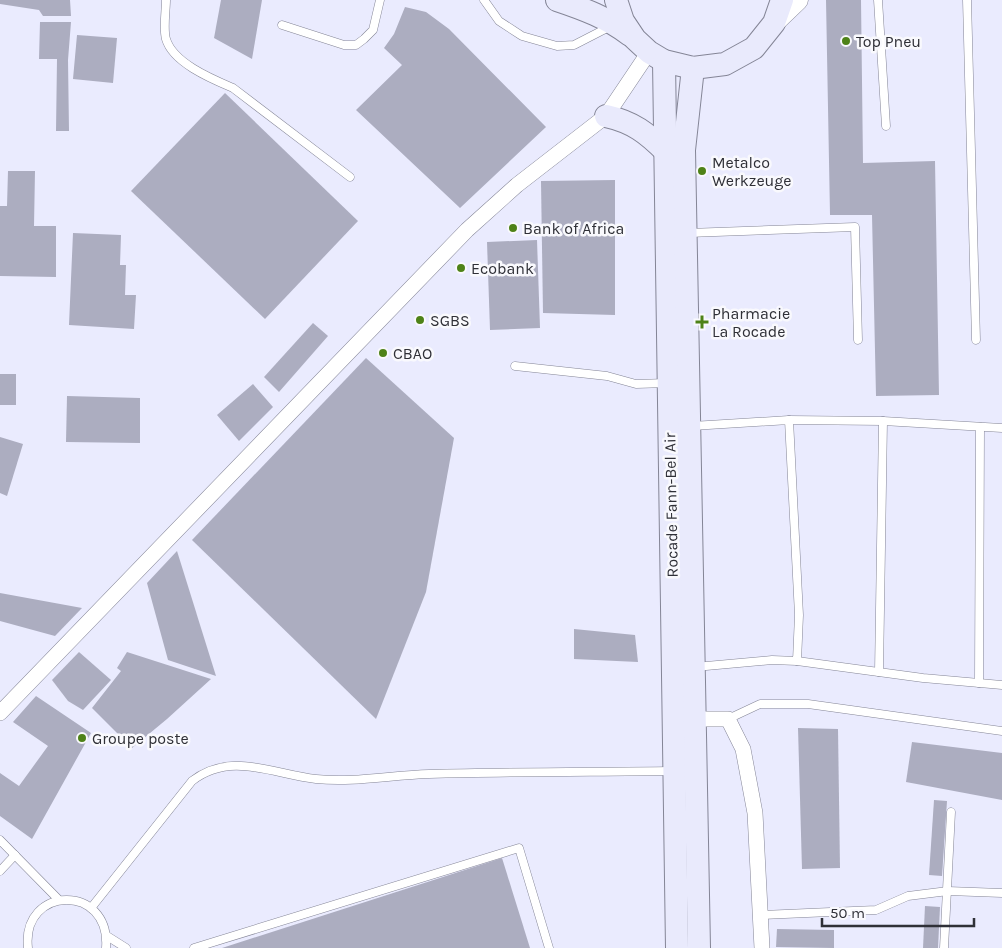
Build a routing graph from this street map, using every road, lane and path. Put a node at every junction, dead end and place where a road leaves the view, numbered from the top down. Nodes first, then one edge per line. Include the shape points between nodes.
1 (166, 0) edge
2 (380, 0) edge
3 (484, 0) edge
4 (557, 0) edge
5 (616, 0) edge
6 (782, 0) edge
7 (798, 0) edge
8 (878, 0) edge
9 (967, 0) edge
10 (774, 23) junction
11 (615, 24) junction
12 (282, 25) dead end
13 (649, 51) junction
14 (693, 68) junction
15 (606, 116) junction
16 (886, 126) dead end
17 (666, 152) junction
18 (350, 177) dead end
19 (685, 233) junction
20 (858, 340) dead end
21 (976, 340) dead end
22 (516, 366) dead end
23 (679, 383) junction
24 (789, 420) junction
25 (883, 420) junction
26 (679, 426) junction
27 (980, 427) junction
28 (1002, 428) edge
29 (797, 661) junction
30 (684, 668) junction
31 (879, 672) junction
32 (979, 683) junction
33 (1002, 685) edge
34 (0, 713) edge
35 (684, 719) junction
36 (728, 719) junction
37 (1002, 731) edge
38 (685, 771) junction
39 (951, 812) dead end
40 (0, 840) edge
41 (15, 855) junction
42 (0, 870) edge
43 (948, 891) junction
44 (1002, 893) edge
45 (59, 900) junction
46 (92, 908) junction
47 (761, 915) junction
48 (107, 936) junction
49 (28, 948) edge
50 (106, 948) edge
51 (126, 948) edge
52 (194, 948) edge
53 (549, 948) edge
54 (677, 948) edge
55 (699, 948) edge
56 (762, 948) edge
57 (944, 948) edge

1 - 18 lane via 166,38 184,62 233,88
2 - 12 lane via 373,30 356,45 344,45
3 - 11 lane via 499,21 522,36 557,46 574,45
4 - 11 main road
5 - 13 main road via 623,20
6 - 10 main road
7 - 10 street
8 - 16 lane
9 - 21 lane
10 - 14 main road via 754,48 725,64
11 - 13 main road
13 - 14 main road
13 - 15 street
13 - 17 main road, Rocade Fann-Bel Air
14 - 19 main road, Rocade Fann-Bel Air via 684,150
15 - 17 main road via 624,120 640,129
15 - 34 street via 517,185 467,230
17 - 23 main road, Rocade Fann-Bel Air
19 - 20 lane via 855,227
19 - 23 main road, Rocade Fann-Bel Air
22 - 23 lane via 607,376 636,384
23 - 26 main road, Rocade Fann-Bel Air
24 - 25 lane
24 - 26 lane
24 - 29 lane via 799,615
25 - 27 lane
25 - 31 lane
26 - 30 main road, Rocade Fann-Bel Air
27 - 28 lane
27 - 32 lane
29 - 30 lane via 772,660
29 - 31 lane
30 - 35 main road, Rocade Fann-Bel Air
31 - 32 lane
32 - 33 lane
35 - 36 street
35 - 38 main road, Rocade Fann-Bel Air
36 - 37 lane via 760,704 808,704
36 - 47 street via 743,749 749,776 755,813
38 - 46 lane via 426,774 345,780 318,779 244,766 217,767 192,782
38 - 54 main road, Rocade Fann-Bel Air
38 - 55 main road, Rocade Fann-Bel Air
39 - 43 lane
40 - 41 lane
41 - 42 lane
41 - 45 lane
43 - 44 lane
43 - 47 lane via 908,896 876,910
43 - 57 lane
45 - 46 lane via 72,899
45 - 49 lane via 36,914 30,925
46 - 48 lane via 103,923
47 - 56 street
48 - 50 lane
48 - 51 lane
52 - 53 lane via 519,848

